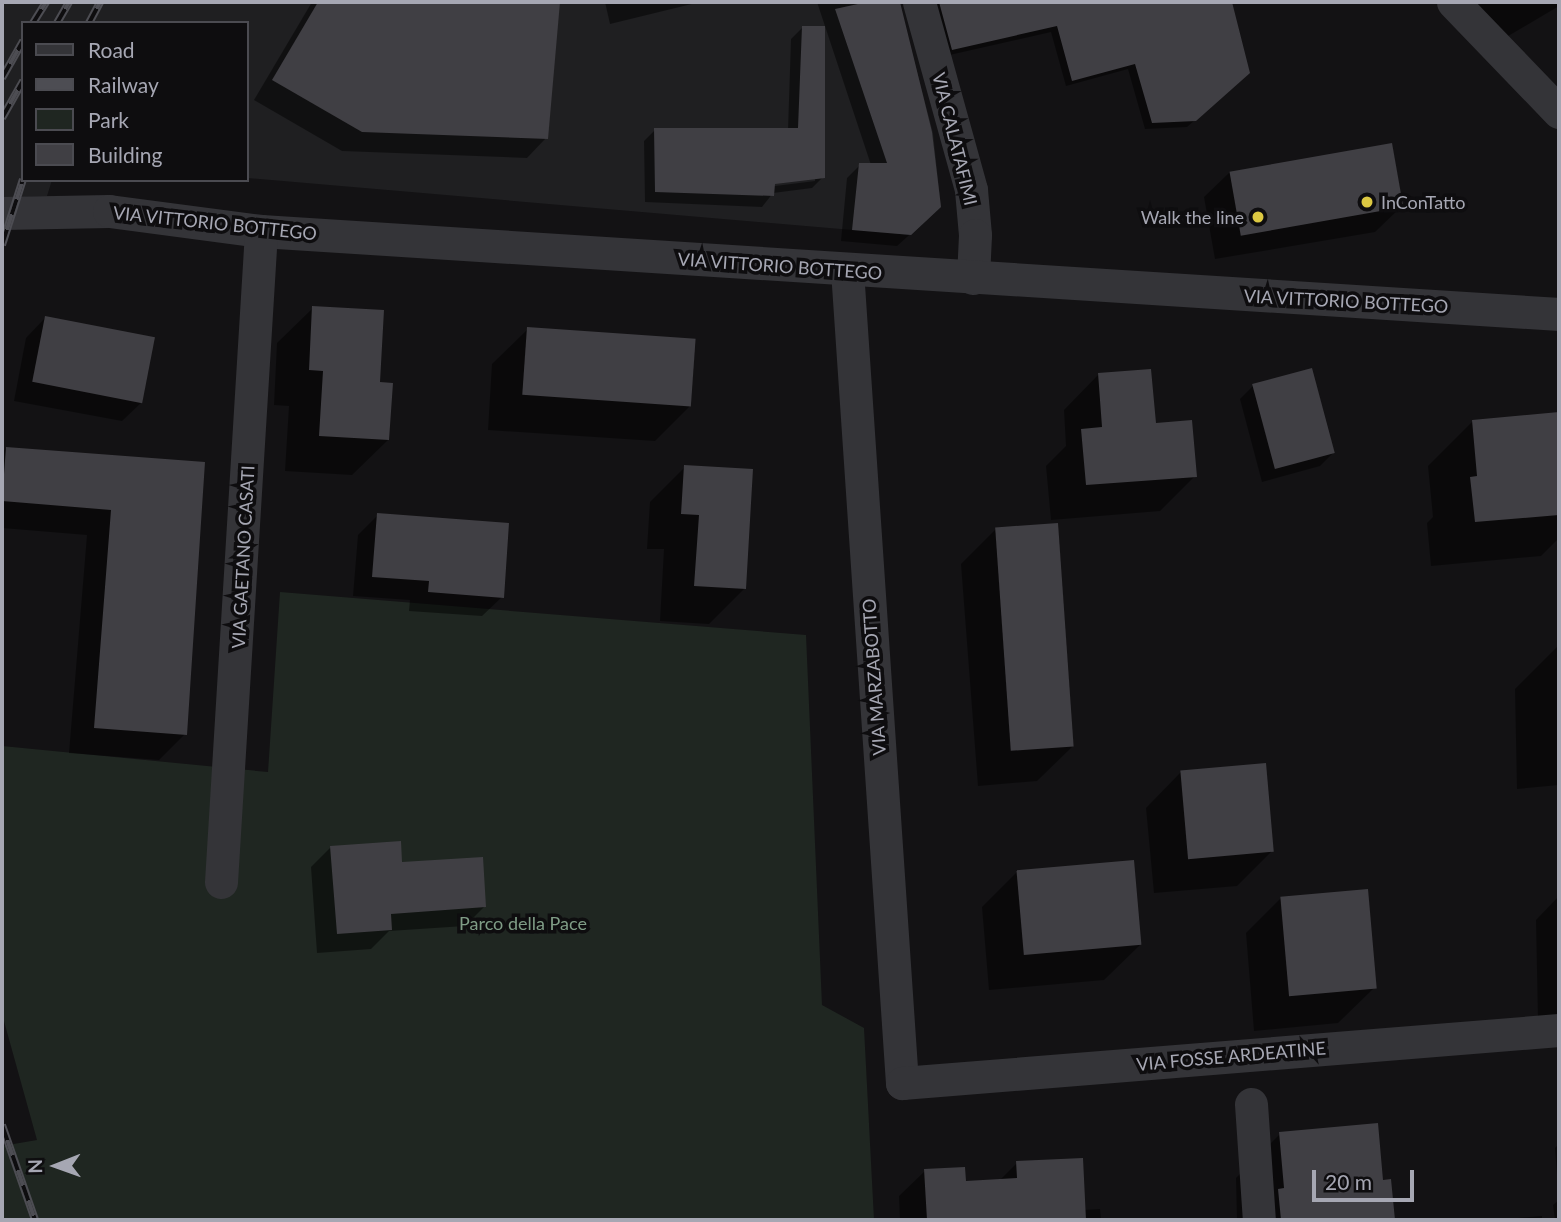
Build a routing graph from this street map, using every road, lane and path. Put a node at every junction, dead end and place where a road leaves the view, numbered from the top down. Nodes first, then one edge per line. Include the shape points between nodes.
1 (919, 2) edge
2 (1453, 2) edge
3 (1559, 112) edge
4 (2, 213) edge
5 (261, 231) junction
6 (846, 270) junction
7 (973, 278) junction
8 (1559, 314) edge
9 (221, 882) dead end
10 (1559, 1030) edge
11 (902, 1083) joint
12 (1251, 1104) dead end
13 (1259, 1220) edge

1 - 7 street, VIA CALATAFIMI via 971,190
2 - 3 street
4 - 5 street, VIA VITTORIO BOTTEGO via 109,211
5 - 6 street, VIA VITTORIO BOTTEGO
5 - 9 street, VIA GAETANO CASATI
6 - 7 street, VIA VITTORIO BOTTEGO
6 - 11 street, VIA MARZABOTTO
7 - 8 street, VIA VITTORIO BOTTEGO
10 - 11 street, VIA FOSSE ARDEATINE
12 - 13 street

